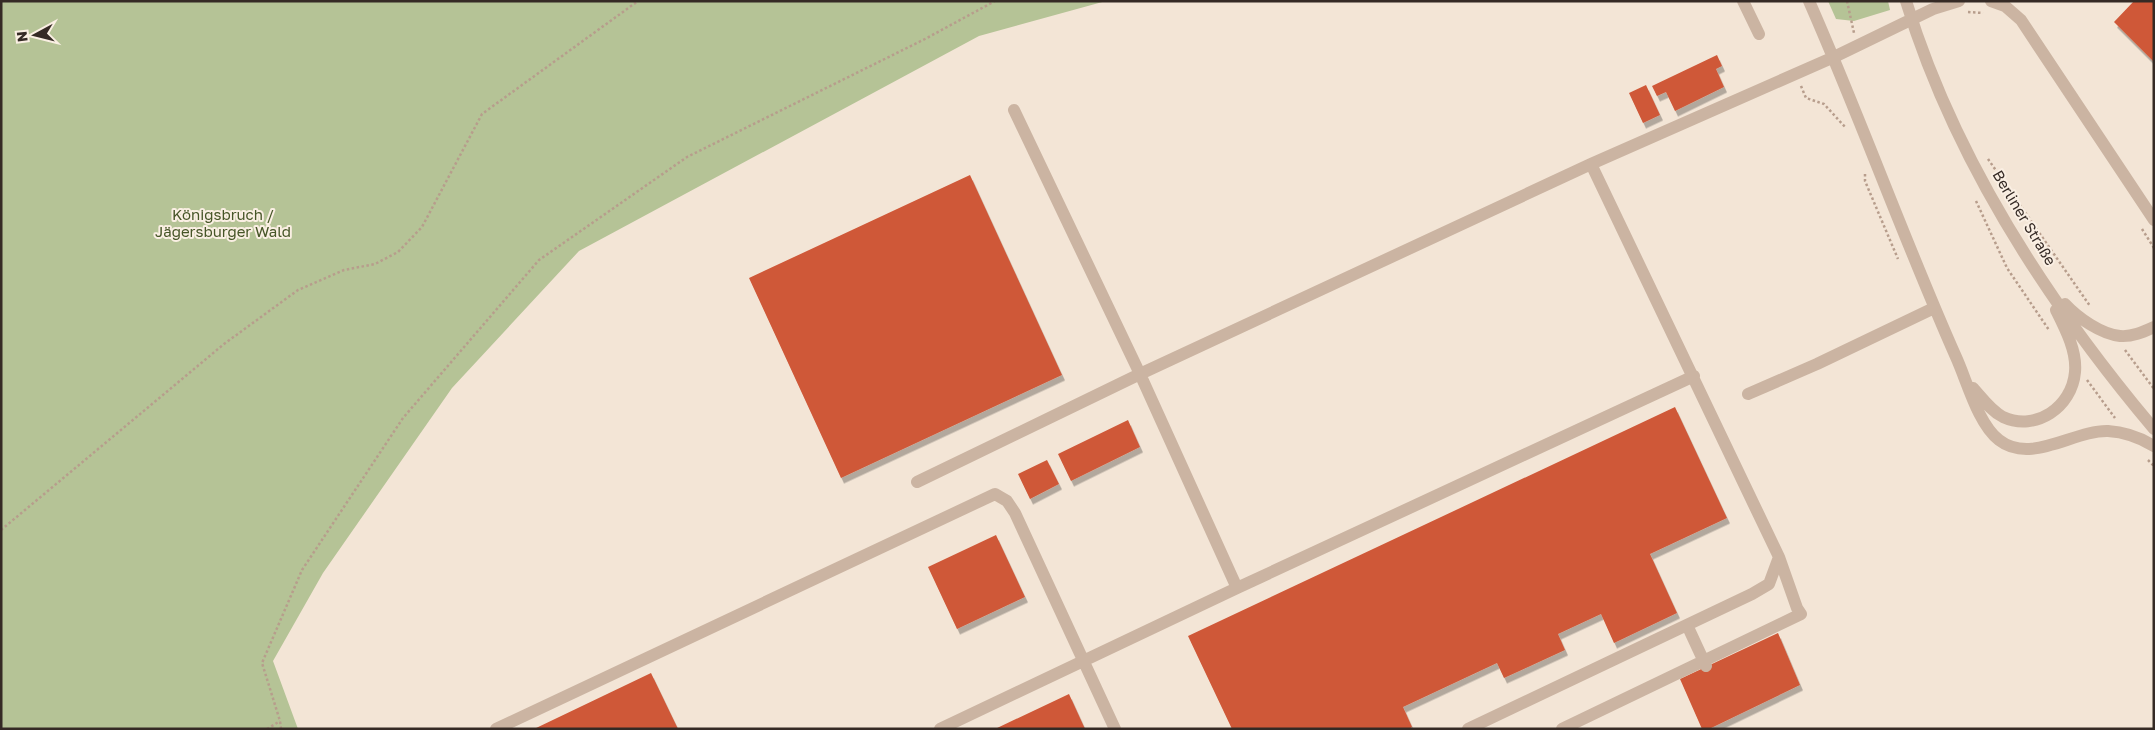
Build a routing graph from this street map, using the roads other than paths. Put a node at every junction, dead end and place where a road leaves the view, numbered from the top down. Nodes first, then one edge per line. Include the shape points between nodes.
1 (1743, 1) edge
2 (1810, 1) edge
3 (1906, 1) edge
4 (1959, 1) edge
5 (1991, 1) edge
6 (2007, 4) edge
7 (1759, 34) dead end
8 (1834, 57) junction
9 (1014, 110) dead end
10 (1591, 164) junction
11 (2154, 220) edge
12 (2038, 274) junction
13 (1934, 308) junction
14 (2154, 327) edge
15 (1140, 374) junction
16 (1694, 376) junction
17 (1965, 376) junction
18 (1748, 394) dead end
19 (2154, 429) edge
20 (2154, 446) edge
21 (917, 482) dead end
22 (1779, 557) junction
23 (1237, 588) junction
24 (1687, 625) junction
25 (1084, 661) junction
26 (1705, 663) junction
27 (496, 729) edge
28 (940, 729) edge
29 (1115, 729) edge
30 (1468, 729) edge
31 (1562, 729) edge

1 - 7 street
2 - 8 street
3 - 12 street, Berliner Straße via 1948,111 1983,182
4 - 8 street via 1934,9
5 - 6 street
6 - 11 street via 2025,25
8 - 10 street
8 - 13 street
9 - 15 street
10 - 15 street
10 - 16 street
12 - 14 street via 2072,311 2100,329 2120,336 2140,334
12 - 17 street via 2074,351 2075,372 2062,406 2041,418 2016,422 1994,410
12 - 19 street, Berliner Straße
13 - 17 street
13 - 18 street
15 - 21 street
15 - 23 street
16 - 22 street
16 - 23 street
17 - 20 street via 1983,422 1999,440 2016,448 2033,448 2107,431 2140,438
22 - 24 street via 1769,584
22 - 26 street via 1801,614
23 - 25 street
24 - 26 street
24 - 30 street
25 - 27 street via 1015,513 1007,501 995,494
25 - 28 street
25 - 29 street
26 - 31 street

